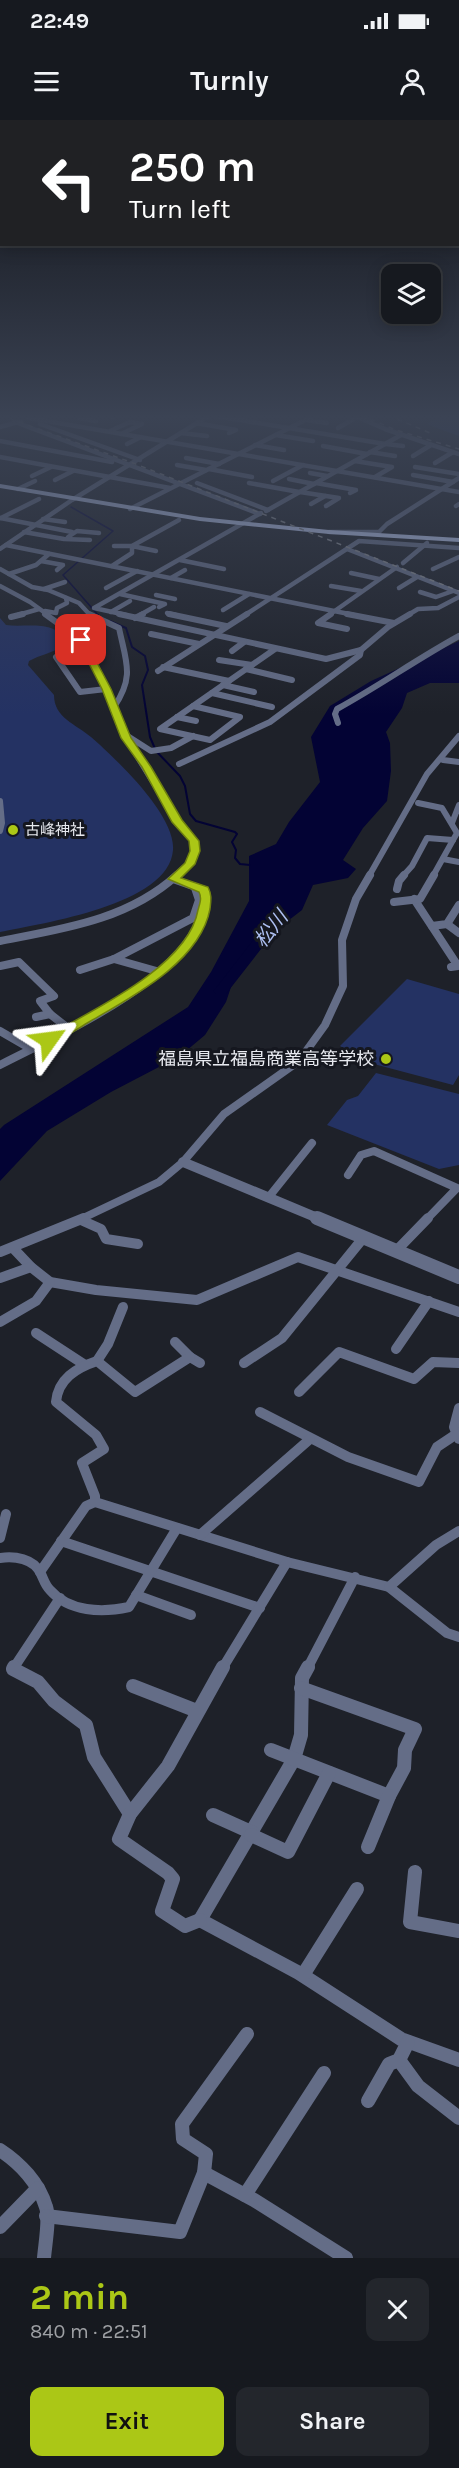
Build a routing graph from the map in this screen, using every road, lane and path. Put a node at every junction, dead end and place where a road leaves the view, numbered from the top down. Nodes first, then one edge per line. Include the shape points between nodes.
1 (49, 515) edge
2 (148, 515) edge
3 (171, 515) edge
4 (260, 515) edge
5 (401, 515) edge
6 (1, 518) edge
7 (43, 519) junction
8 (180, 520) junction
9 (65, 522) dead end
10 (34, 525) junction
11 (243, 525) junction
12 (103, 526) dead end
13 (24, 532) junction
14 (72, 532) junction
15 (329, 532) junction
16 (66, 539) junction
17 (361, 539) junction
18 (90, 540) dead end
19 (428, 542) junction
20 (459, 542) edge
21 (61, 544) dead end
22 (114, 546) dead end
23 (132, 546) junction
24 (3, 547) edge
25 (459, 548) edge
26 (347, 549) junction
27 (156, 551) dead end
28 (49, 554) junction
29 (459, 557) edge
30 (180, 560) junction
31 (41, 561) junction
32 (403, 563) dead end
33 (112, 566) junction
34 (396, 568) junction
35 (433, 568) dead end
36 (0, 569) edge
37 (224, 569) dead end
38 (57, 570) dead end
39 (185, 570) dead end
40 (137, 571) junction
41 (351, 573) dead end
42 (9, 574) junction
43 (154, 574) junction
44 (207, 577) dead end
45 (417, 577) junction
46 (171, 578) junction
47 (379, 579) junction
48 (65, 582) dead end
49 (196, 583) junction
50 (331, 585) dead end
51 (0, 586) edge
52 (106, 588) dead end
53 (399, 588) dead end
54 (44, 589) junction
55 (127, 590) junction
56 (361, 591) junction
57 (420, 592) dead end
58 (120, 594) junction
59 (249, 594) junction
60 (457, 594) edge
61 (66, 598) junction
62 (270, 598) junction
63 (175, 599) dead end
64 (130, 601) dead end
65 (90, 609) junction
66 (223, 609) dead end
67 (39, 610) junction
68 (332, 611) junction
69 (111, 612) junction
70 (167, 614) dead end
71 (11, 617) dead end
72 (135, 618) junction
73 (394, 623) junction
74 (226, 626) junction
75 (347, 629) dead end
76 (151, 634) dead end
77 (212, 635) junction
78 (459, 636) edge
79 (244, 642) junction
80 (199, 644) junction
81 (275, 649) junction
82 (362, 650) junction
83 (232, 651) dead end
84 (56, 657) dead end
85 (219, 660) dead end
86 (326, 660) junction
87 (318, 664) dead end
88 (249, 667) junction
89 (292, 680) dead end
90 (226, 683) junction
91 (106, 689) junction
92 (254, 692) dead end
93 (212, 693) junction
94 (193, 706) junction
95 (114, 707) junction
96 (272, 707) dead end
97 (177, 717) junction
98 (196, 721) dead end
99 (338, 723) dead end
100 (126, 735) junction
101 (193, 736) junction
102 (459, 736) edge
103 (443, 760) dead end
104 (459, 762) edge
105 (179, 764) dead end
106 (0, 801) edge
107 (418, 803) dead end
108 (459, 805) edge
109 (455, 827) edge
110 (0, 831) edge
111 (453, 840) junction
112 (442, 860) junction
113 (459, 862) edge
114 (173, 879) junction
115 (195, 888) junction
116 (397, 889) dead end
117 (414, 899) junction
118 (394, 902) dead end
119 (459, 905) edge
120 (447, 924) junction
121 (432, 926) junction
122 (459, 933) edge
123 (0, 941) edge
124 (114, 958) junction
125 (0, 966) edge
126 (452, 967) dead end
127 (80, 970) dead end
128 (160, 972) junction
129 (50, 1014) junction
130 (36, 1017) dead end
131 (68, 1028) junction
132 (2, 1035) edge
133 (31, 1049) junction
134 (0, 1065) edge
135 (312, 1143) dead end
136 (183, 1162) junction
137 (348, 1175) dead end
138 (268, 1198) junction
139 (81, 1220) junction
140 (364, 1238) junction
141 (138, 1244) dead end
142 (13, 1248) junction
143 (396, 1251) junction
144 (0, 1252) edge
145 (31, 1267) junction
146 (336, 1270) junction
147 (459, 1277) edge
148 (0, 1278) edge
149 (50, 1282) junction
150 (429, 1301) junction
151 (123, 1307) dead end
152 (459, 1312) edge
153 (0, 1322) edge
154 (36, 1333) dead end
155 (175, 1342) dead end
156 (396, 1348) dead end
157 (190, 1357) junction
158 (97, 1361) junction
159 (200, 1363) dead end
160 (244, 1363) dead end
161 (459, 1363) edge
162 (85, 1365) junction
163 (299, 1392) dead end
164 (459, 1408) edge
165 (260, 1412) dead end
166 (457, 1437) edge
167 (310, 1439) junction
168 (95, 1502) junction
169 (6, 1514) dead end
170 (177, 1528) junction
171 (459, 1531) edge
172 (200, 1535) junction
173 (0, 1538) edge
174 (61, 1541) junction
175 (0, 1558) edge
176 (287, 1562) junction
177 (40, 1572) junction
178 (151, 1572) junction
179 (355, 1577) junction
180 (389, 1587) junction
181 (136, 1596) junction
182 (60, 1598) junction
183 (260, 1608) junction
184 (191, 1615) dead end
185 (459, 1637) edge
186 (133, 1686) dead end
187 (301, 1688) junction
188 (197, 1711) junction
189 (271, 1750) dead end
190 (294, 1759) junction
191 (329, 1773) junction
192 (389, 1796) junction
193 (130, 1814) junction
194 (213, 1815) dead end
195 (252, 1834) junction
196 (368, 1847) dead end
197 (415, 1872) dead end
198 (357, 1889) dead end
199 (200, 1920) junction
200 (459, 1931) edge
201 (303, 1975) junction
202 (247, 2034) dead end
203 (408, 2042) junction
204 (399, 2060) junction
205 (459, 2060) edge
206 (324, 2073) dead end
207 (368, 2101) dead end
208 (459, 2118) edge
209 (0, 2150) edge
210 (204, 2173) junction
211 (38, 2188) junction
212 (245, 2195) junction
213 (46, 2216) junction
214 (0, 2227) edge
215 (44, 2258) edge
216 (346, 2258) edge

1 - 7 street
2 - 8 highway
3 - 11 highway
4 - 11 street
5 - 15 street via 379,532
6 - 10 street
7 - 9 street
7 - 10 street
8 - 11 highway
8 - 23 street
10 - 13 street
10 - 14 street
11 - 15 highway
11 - 17 highway
11 - 30 street
12 - 14 street via 97,532
13 - 16 street
13 - 24 street
14 - 16 street
15 - 19 highway
16 - 18 street
16 - 21 street
17 - 19 highway
17 - 26 street
19 - 20 highway
19 - 25 street
19 - 32 street
22 - 23 street
23 - 27 street
23 - 33 street via 132,553
24 - 28 street
26 - 34 street
26 - 62 street
28 - 31 street
28 - 33 street
29 - 35 street
30 - 37 street
30 - 43 street
31 - 38 street via 63,566
31 - 42 street
33 - 40 street
34 - 45 street
34 - 47 street
36 - 42 street
39 - 46 street
40 - 43 street
40 - 52 street
41 - 47 street
42 - 54 street
43 - 46 street
43 - 55 street
44 - 49 street
45 - 53 street
45 - 60 street
46 - 49 street
47 - 56 street
48 - 54 street
49 - 59 street
50 - 56 street
51 - 67 street
54 - 61 street
55 - 58 street
55 - 63 street
56 - 68 street
57 - 60 street via 436,597
58 - 65 street
58 - 72 street via 165,604
59 - 62 street
59 - 66 street
60 - 73 street via 438,608 418,609
61 - 65 street
61 - 67 street via 67,603 57,608 56,613
62 - 68 street
62 - 74 street
64 - 69 street
65 - 69 street
65 - 95 street via 90,615 121,632 129,675
67 - 71 street
67 - 91 street via 81,640
68 - 73 street
68 - 75 street via 319,623
69 - 72 street
70 - 74 street
72 - 77 street
73 - 82 street
74 - 77 street
76 - 80 street
77 - 79 street
77 - 80 street
78 - 99 street via 406,665 386,683 341,706 335,714
79 - 81 street
79 - 83 street
80 - 90 street via 161,669
81 - 86 street
81 - 88 street
82 - 86 street
82 - 105 street via 335,675 270,722
84 - 91 street via 80,692
85 - 88 street
86 - 87 street
88 - 89 street
88 - 90 street
90 - 92 street
90 - 93 street
91 - 95 street
93 - 94 street
93 - 96 street
94 - 97 street
94 - 101 street via 240,717 210,740
95 - 100 street
97 - 98 street
97 - 101 street via 160,729
100 - 101 street via 152,751
100 - 114 street via 177,822 194,841 195,851 189,864
102 - 136 street via 427,774 356,899 342,940 343,986 314,1042 279,1077 224,1114
103 - 104 street
106 - 110 street
107 - 109 street via 442,808
108 - 109 street
109 - 111 street via 457,834
111 - 112 street
111 - 116 street via 427,838
112 - 113 street
112 - 117 street via 420,899
114 - 115 street
114 - 123 street via 90,923
115 - 124 street via 199,900 193,918
115 - 128 street via 206,892 194,938
117 - 118 street
117 - 121 street
119 - 120 street
120 - 121 street
120 - 122 street
121 - 126 street via 458,966
124 - 127 street
124 - 128 street
125 - 129 street via 19,962 54,996 40,1001
128 - 131 street via 138,989
129 - 130 street
129 - 131 street
131 - 133 street
132 - 133 street
133 - 134 street
135 - 138 street
136 - 138 street
136 - 139 street via 159,1182
137 - 143 street via 361,1155 374,1151 457,1188
138 - 140 street
139 - 141 street via 101,1229 106,1239
139 - 142 street
140 - 143 street
140 - 146 street
142 - 144 street
142 - 145 street
143 - 147 street
145 - 148 street
145 - 149 street
146 - 149 street via 298,1257 197,1300
146 - 150 street
146 - 160 street via 282,1338
149 - 153 street via 34,1302
150 - 152 street
150 - 156 street
151 - 158 street
154 - 162 street
155 - 157 street
157 - 158 street via 135,1392
157 - 159 street
158 - 162 street
161 - 163 street via 433,1360 414,1379 339,1352
162 - 168 street via 73,1370 56,1394 56,1402 96,1435 104,1449 82,1463
164 - 166 street via 453,1421
165 - 167 street
166 - 167 street via 437,1447 419,1482
167 - 172 street
168 - 170 street
168 - 174 street via 86,1506
169 - 173 street
170 - 172 street
170 - 178 street
171 - 180 street via 436,1545
172 - 176 street
174 - 177 street
174 - 178 street
175 - 177 street via 16,1556
176 - 179 street
176 - 183 street
177 - 182 street via 43,1581
178 - 181 street
178 - 183 street
179 - 180 street
179 - 187 street via 302,1678
180 - 185 street via 447,1633
181 - 182 street via 129,1607 116,1612 88,1610
181 - 184 street
182 - 193 street via 13,1669 38,1682 54,1701 86,1725 94,1757
183 - 188 street
186 - 188 street
187 - 190 street via 301,1735
187 - 192 street via 415,1729 405,1750 404,1769
188 - 193 street via 168,1766
189 - 190 street
190 - 191 street
190 - 195 street
191 - 192 street
191 - 195 street via 288,1852
192 - 196 street
193 - 199 street via 119,1839 173,1879 162,1911 185,1926
194 - 195 street
195 - 199 street
197 - 200 street via 410,1922
198 - 201 street
199 - 201 street
201 - 203 street
202 - 210 street via 182,2124 183,2139 206,2154
203 - 204 street
203 - 205 street
204 - 207 street via 389,2064
204 - 208 street via 418,2086
206 - 212 street
209 - 211 street via 18,2163
210 - 212 street
210 - 213 street via 180,2232
211 - 213 street via 47,2208
211 - 214 street
212 - 216 street
213 - 215 street

